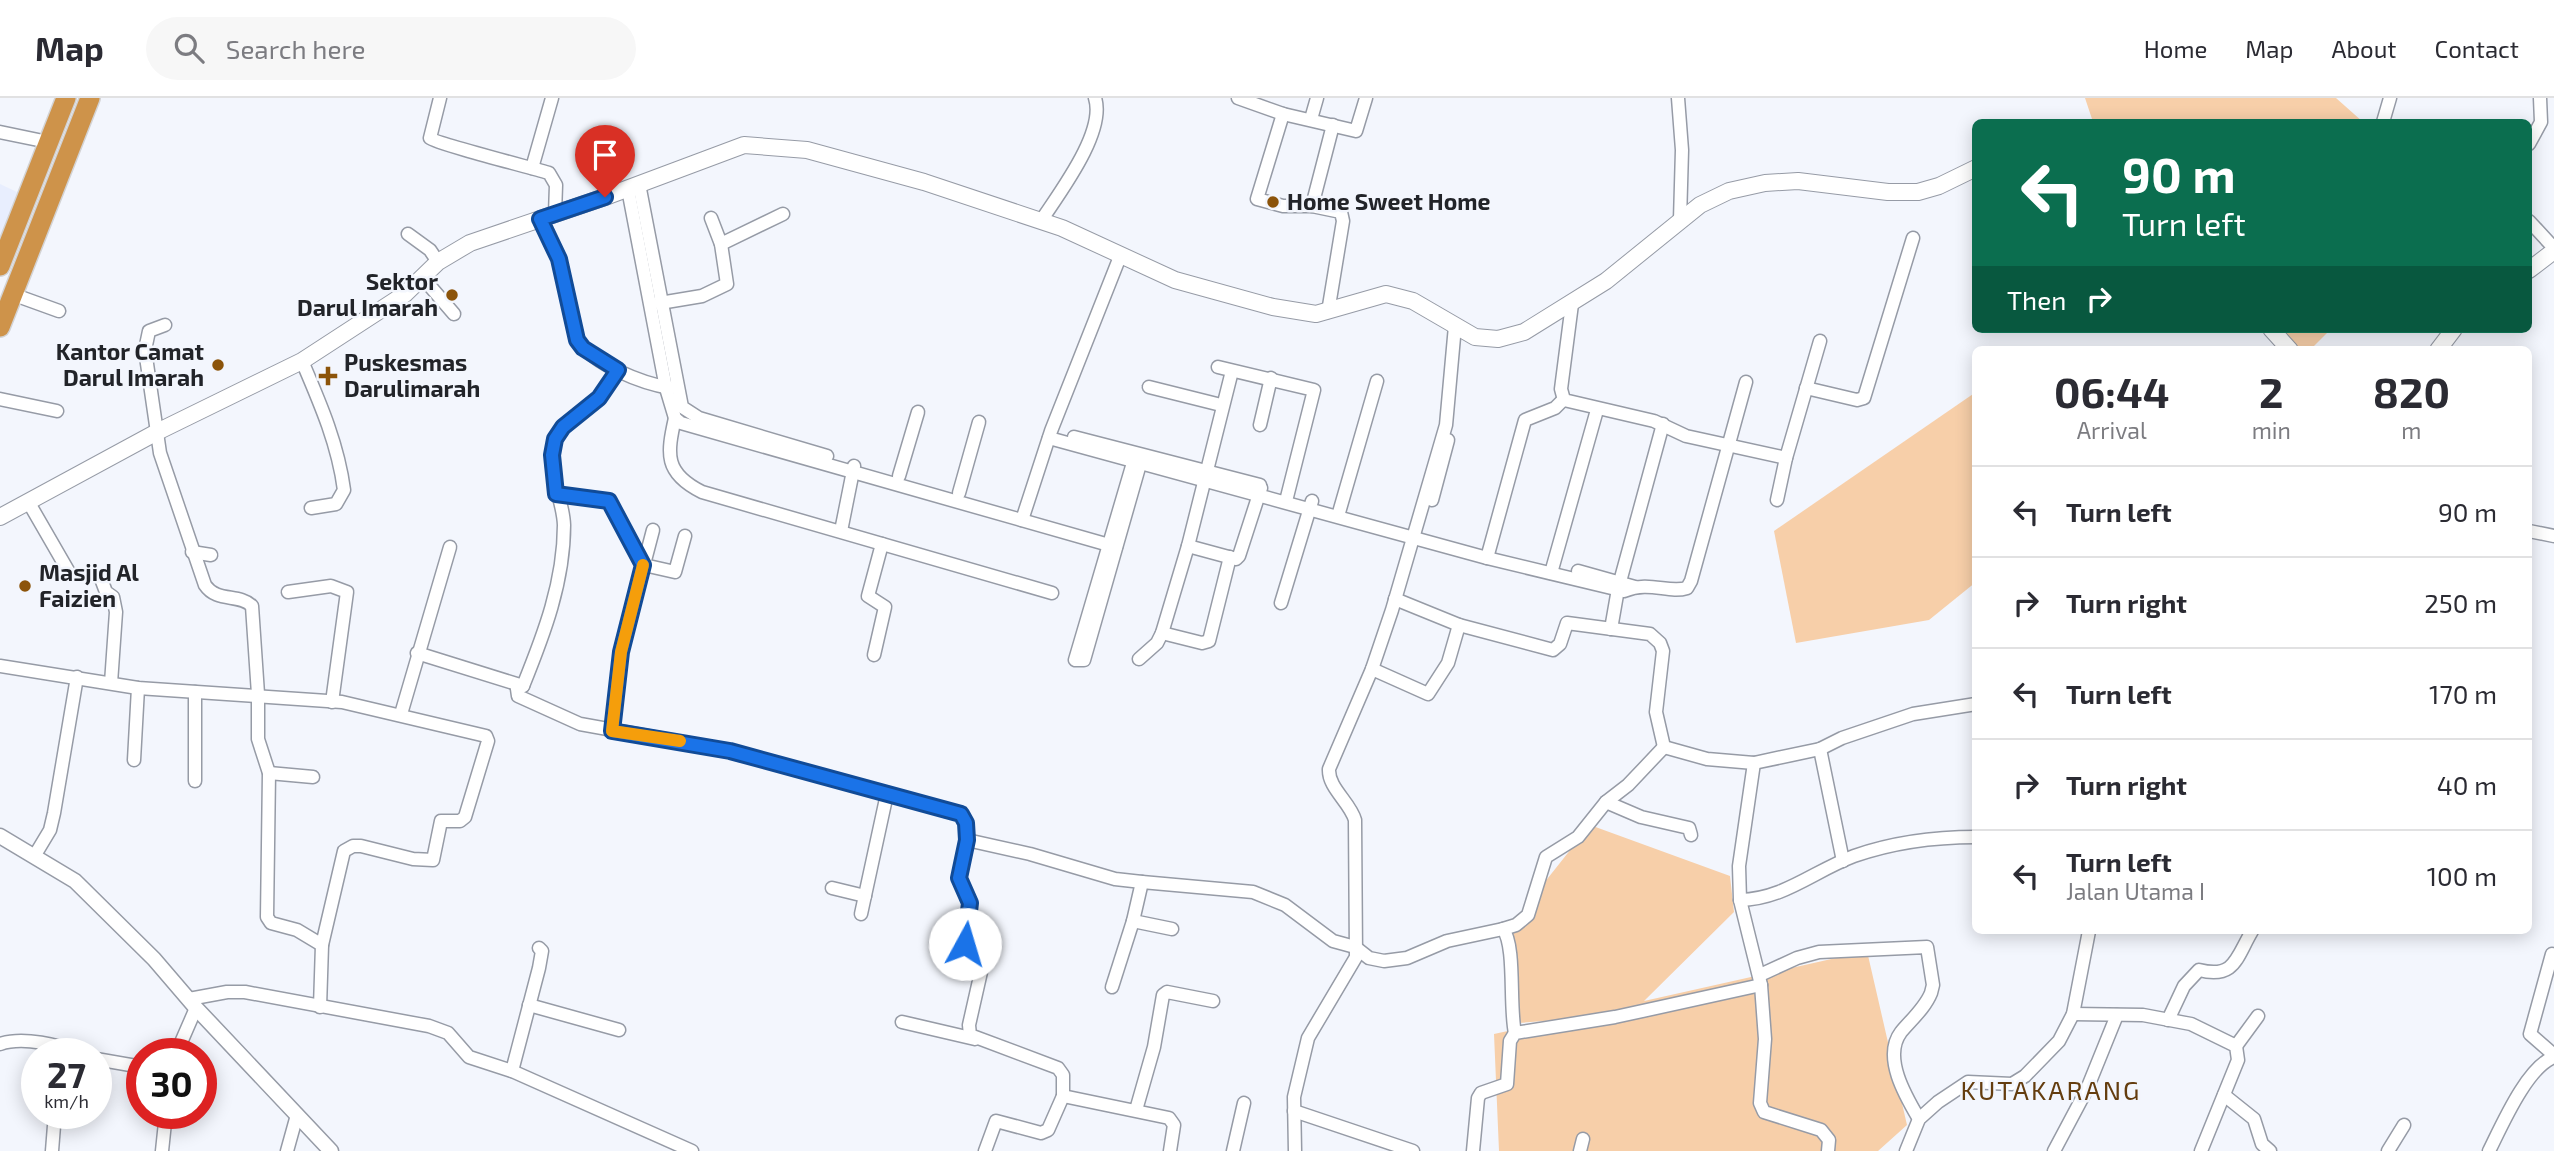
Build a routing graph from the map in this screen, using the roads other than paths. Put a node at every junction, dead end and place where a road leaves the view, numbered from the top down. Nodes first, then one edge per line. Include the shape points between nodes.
1 (66, 98) edge
2 (90, 98) edge
3 (440, 98) edge
4 (552, 98) edge
5 (1095, 98) edge
6 (1238, 98) edge
7 (1317, 98) edge
8 (1366, 98) edge
9 (1678, 98) edge
10 (2390, 98) edge
11 (2540, 98) edge
12 (1252, 101) edge
13 (1283, 114) junction
14 (1311, 119) junction
15 (2384, 119) edge
16 (1333, 125) junction
17 (0, 132) edge
18 (2532, 138) edge
19 (48, 142) junction
20 (532, 168) junction
21 (1972, 170) edge
22 (633, 187) junction
23 (1312, 206) junction
24 (783, 214) dead end
25 (548, 217) junction
26 (711, 218) dead end
27 (1041, 220) junction
28 (1679, 220) junction
29 (2532, 224) edge
30 (408, 234) dead end
31 (1913, 238) dead end
32 (721, 244) junction
33 (2554, 249) edge
34 (1125, 256) junction
35 (438, 262) junction
36 (0, 266) edge
37 (2532, 267) edge
38 (422, 278) junction
39 (12, 295) junction
40 (660, 303) junction
41 (1572, 304) junction
42 (59, 311) dead end
43 (1328, 312) junction
44 (454, 314) dead end
45 (165, 325) dead end
46 (1455, 326) junction
47 (0, 327) edge
48 (2275, 333) edge
49 (1820, 341) dead end
50 (2286, 346) edge
51 (302, 361) junction
52 (1218, 367) dead end
53 (618, 370) junction
54 (1233, 370) junction
55 (1272, 378) junction
56 (1377, 381) dead end
57 (1746, 382) dead end
58 (1149, 387) dead end
59 (672, 388) junction
60 (1805, 388) junction
61 (0, 399) edge
62 (1564, 399) junction
63 (1221, 405) junction
64 (1597, 410) junction
65 (57, 411) dead end
66 (918, 412) dead end
67 (675, 418) junction
68 (979, 422) dead end
69 (1261, 425) dead end
70 (1666, 426) junction
71 (157, 432) junction
72 (1054, 436) junction
73 (1728, 446) junction
74 (1138, 457) junction
75 (1786, 458) junction
76 (854, 468) junction
77 (899, 476) junction
78 (1206, 476) junction
79 (1261, 490) junction
80 (556, 494) junction
81 (959, 494) junction
82 (1287, 498) junction
83 (1777, 500) dead end
84 (29, 503) junction
85 (1311, 505) junction
86 (311, 508) dead end
87 (1339, 512) junction
88 (0, 517) edge
89 (1027, 517) junction
90 (653, 530) dead end
91 (841, 531) junction
92 (2532, 532) edge
93 (1417, 535) junction
94 (685, 536) dead end
95 (2554, 536) edge
96 (1113, 542) junction
97 (881, 544) junction
98 (1188, 546) junction
99 (450, 547) dead end
100 (192, 552) junction
101 (1488, 554) junction
102 (211, 555) dead end
103 (1230, 557) junction
104 (643, 565) junction
105 (1552, 569) junction
106 (1625, 586) junction
107 (288, 593) dead end
108 (1052, 593) dead end
109 (1397, 593) junction
110 (1280, 603) dead end
111 (1459, 625) junction
112 (1611, 629) junction
113 (1162, 633) junction
114 (417, 653) junction
115 (874, 655) dead end
116 (1139, 659) dead end
117 (0, 666) edge
118 (1372, 668) junction
119 (77, 677) junction
120 (111, 683) junction
121 (523, 686) junction
122 (138, 688) junction
123 (195, 692) junction
124 (258, 694) junction
125 (332, 702) junction
126 (1972, 705) edge
127 (401, 714) junction
128 (612, 731) junction
129 (1664, 747) junction
130 (1820, 749) junction
131 (134, 760) dead end
132 (1754, 763) junction
133 (269, 773) junction
134 (313, 777) dead end
135 (195, 781) dead end
136 (887, 794) junction
137 (1606, 802) junction
138 (1692, 835) dead end
139 (0, 836) edge
140 (1972, 836) edge
141 (967, 840) junction
142 (35, 855) junction
143 (1843, 861) junction
144 (1142, 883) junction
145 (832, 888) dead end
146 (865, 896) junction
147 (1740, 900) junction
148 (861, 914) dead end
149 (1133, 921) junction
150 (1172, 929) dead end
151 (1503, 929) junction
152 (2089, 934) edge
153 (2250, 934) edge
154 (322, 944) junction
155 (1355, 947) junction
156 (539, 948) dead end
157 (2552, 954) dead end
158 (1760, 980) junction
159 (1112, 987) dead end
160 (1213, 1001) dead end
161 (192, 1004) junction
162 (529, 1004) junction
163 (320, 1007) junction
164 (2073, 1014) junction
165 (2117, 1015) junction
166 (2258, 1016) dead end
167 (2168, 1020) junction
168 (902, 1022) dead end
169 (619, 1030) dead end
170 (1515, 1033) junction
171 (181, 1038) edge
172 (975, 1039) junction
173 (21, 1043) edge
174 (0, 1044) edge
175 (2236, 1046) junction
176 (2554, 1056) edge
177 (512, 1071) junction
178 (2224, 1095) junction
179 (1063, 1096) junction
180 (1244, 1103) dead end
181 (1136, 1110) junction
182 (1294, 1111) junction
183 (297, 1115) junction
184 (1919, 1119) junction
185 (2404, 1125) dead end
186 (54, 1129) edge
187 (164, 1129) edge
188 (52, 1151) edge
189 (162, 1151) edge
190 (287, 1151) edge
191 (331, 1151) edge
192 (692, 1151) edge
193 (985, 1151) edge
194 (1170, 1151) edge
195 (1234, 1151) edge
196 (1295, 1151) edge
197 (1413, 1151) edge
198 (1473, 1151) edge
199 (1828, 1151) edge
200 (1906, 1151) edge
201 (2054, 1151) edge
202 (2201, 1151) edge
203 (2270, 1151) edge
204 (2388, 1151) edge
205 (2489, 1151) edge

1 - 19 highway
2 - 39 highway
3 - 20 street via 430,138 435,144
4 - 20 street
5 - 27 street via 1097,116 1089,139
6 - 12 street
7 - 14 street
8 - 16 street via 1356,131
9 - 28 street via 1682,150
10 - 15 street
11 - 18 street via 2541,122
12 - 13 street
13 - 14 street
13 - 23 street via 1256,199 1283,206
14 - 16 street
16 - 23 street
17 - 19 street
19 - 36 highway
20 - 25 street via 554,178
21 - 28 main road via 1918,192 1798,181 1765,183 1729,191
22 - 25 main road
22 - 27 main road via 744,145 772,145 876,167
22 - 40 street
22 - 59 street
23 - 43 street via 1341,212 1343,221
24 - 32 street
25 - 35 main road via 470,243
25 - 53 street via 577,340
26 - 32 street
27 - 34 main road
28 - 41 main road
29 - 33 street
30 - 35 street
31 - 60 street via 1864,398
32 - 40 street via 727,284 702,296
33 - 37 main road
34 - 43 main road via 1175,280 1224,294 1273,307
34 - 72 street
35 - 38 main road
38 - 44 street
38 - 51 main road
39 - 42 street
39 - 47 highway
40 - 59 street
41 - 46 main road via 1524,331 1499,339 1475,337
41 - 62 street
43 - 46 main road via 1386,293 1413,301
45 - 71 street via 149,331 145,350
46 - 93 street via 1446,425
48 - 50 main road
49 - 60 street
51 - 71 main road
51 - 86 street via 331,434 344,490 336,503
52 - 54 street
53 - 59 street
53 - 80 street via 599,398 555,439
54 - 55 street
54 - 63 street
55 - 69 street
55 - 82 street via 1314,390
56 - 87 street
57 - 73 street
58 - 63 street
59 - 67 street
59 - 76 street via 689,414
60 - 75 street
61 - 65 street
62 - 64 street
62 - 101 street via 1555,408 1525,420
63 - 78 street
64 - 70 street
64 - 105 street
66 - 77 street
67 - 76 street via 729,439
67 - 91 street via 670,460 688,485
68 - 81 street
70 - 73 street
70 - 106 street
71 - 84 main road
71 - 100 street
72 - 74 street
72 - 89 street
73 - 75 street
73 - 106 street via 1687,588
74 - 78 street
74 - 96 street
75 - 83 street
76 - 77 street
76 - 89 street
76 - 91 street
77 - 81 street
78 - 79 street
78 - 98 street
79 - 82 street
79 - 103 street via 1239,556
80 - 104 street via 609,501
80 - 121 street via 564,526 559,583
81 - 89 street
82 - 85 street
84 - 88 main road
84 - 120 street via 70,574 100,576 113,597
85 - 87 street
85 - 110 street
87 - 93 street
89 - 96 street
90 - 104 street
91 - 97 street
92 - 95 street
93 - 101 street
93 - 109 street
94 - 104 street via 675,572
96 - 96 street via 1084,660 1076,660
97 - 108 street
97 - 115 street via 868,596 885,607
98 - 103 street
98 - 113 street
99 - 114 street
100 - 102 street
100 - 124 street via 209,592 252,606
101 - 105 street
103 - 113 street via 1209,641
104 - 128 street via 621,652
105 - 106 street
106 - 112 street
107 - 125 street via 331,586 347,592
109 - 111 street
109 - 118 street
111 - 112 street via 1553,650 1567,623
111 - 118 street via 1448,663 1428,694
112 - 129 street via 1650,634 1660,643 1663,661 1656,712
113 - 116 street
114 - 121 street
114 - 127 street
117 - 119 street
118 - 155 street via 1329,769 1329,778 1355,820
119 - 120 street
119 - 142 street via 50,830
120 - 122 street
121 - 128 street via 517,689 518,696 533,705
122 - 123 street
122 - 131 street
123 - 124 street
123 - 135 street
124 - 125 street
124 - 133 street via 258,739
125 - 127 street
126 - 130 street via 1913,714
127 - 154 street via 487,738 465,817 441,821 433,860 361,846 345,849
128 - 136 street via 730,751
129 - 132 street via 1707,759
129 - 137 street
130 - 132 street
130 - 143 street
132 - 147 street
133 - 134 street
133 - 154 street via 267,917 271,923
136 - 141 street via 961,814
136 - 146 street
137 - 138 street via 1641,817 1689,828
137 - 151 street via 1578,836 1546,857 1528,915
139 - 142 street
140 - 143 street via 1895,844
141 - 144 street
141 - 172 street via 959,878 970,903 964,937 984,963 969,1025
142 - 161 street via 75,881 154,958
143 - 147 street via 1772,897
144 - 149 street
144 - 155 street via 1253,892 1285,905 1333,940
145 - 146 street
146 - 148 street
147 - 158 street
149 - 150 street
149 - 159 street
151 - 155 street via 1384,961 1368,958
151 - 170 street via 1510,954
152 - 164 street
153 - 167 street via 2228,971 2217,975 2199,970 2192,975
154 - 163 street
155 - 182 street via 1355,960 1308,1038
156 - 162 street via 539,968
157 - 176 street via 2529,1034
158 - 170 street via 1615,1017
158 - 184 street via 1797,957 1819,952 1927,947 1931,993 1898,1036 1894,1050 1895,1068
158 - 199 street via 1765,1039 1761,1108 1821,1130 1829,1140
160 - 181 street via 1163,995
161 - 163 street via 227,992 245,992
161 - 171 street
161 - 183 street
162 - 169 street
162 - 177 street
163 - 177 street via 448,1032 469,1057
164 - 165 street
164 - 184 street via 2059,1041 2025,1076 2012,1084 1968,1083
165 - 167 street
165 - 201 street via 2087,1089
166 - 175 street
167 - 175 street via 2190,1024
168 - 172 street
170 - 198 street via 1510,1041 1507,1084 1478,1098
172 - 179 street via 1058,1068 1063,1075
173 - 174 street
175 - 178 street via 2238,1060
176 - 205 street via 2528,1082
177 - 192 street
178 - 202 street
178 - 203 street via 2254,1119 2262,1144
179 - 181 street
179 - 193 street via 1048,1130 1041,1133 996,1121
180 - 195 street
181 - 194 street via 1173,1121
182 - 196 street
182 - 197 street
183 - 190 street
183 - 191 street
184 - 200 street
185 - 204 street
186 - 188 street
187 - 189 street

